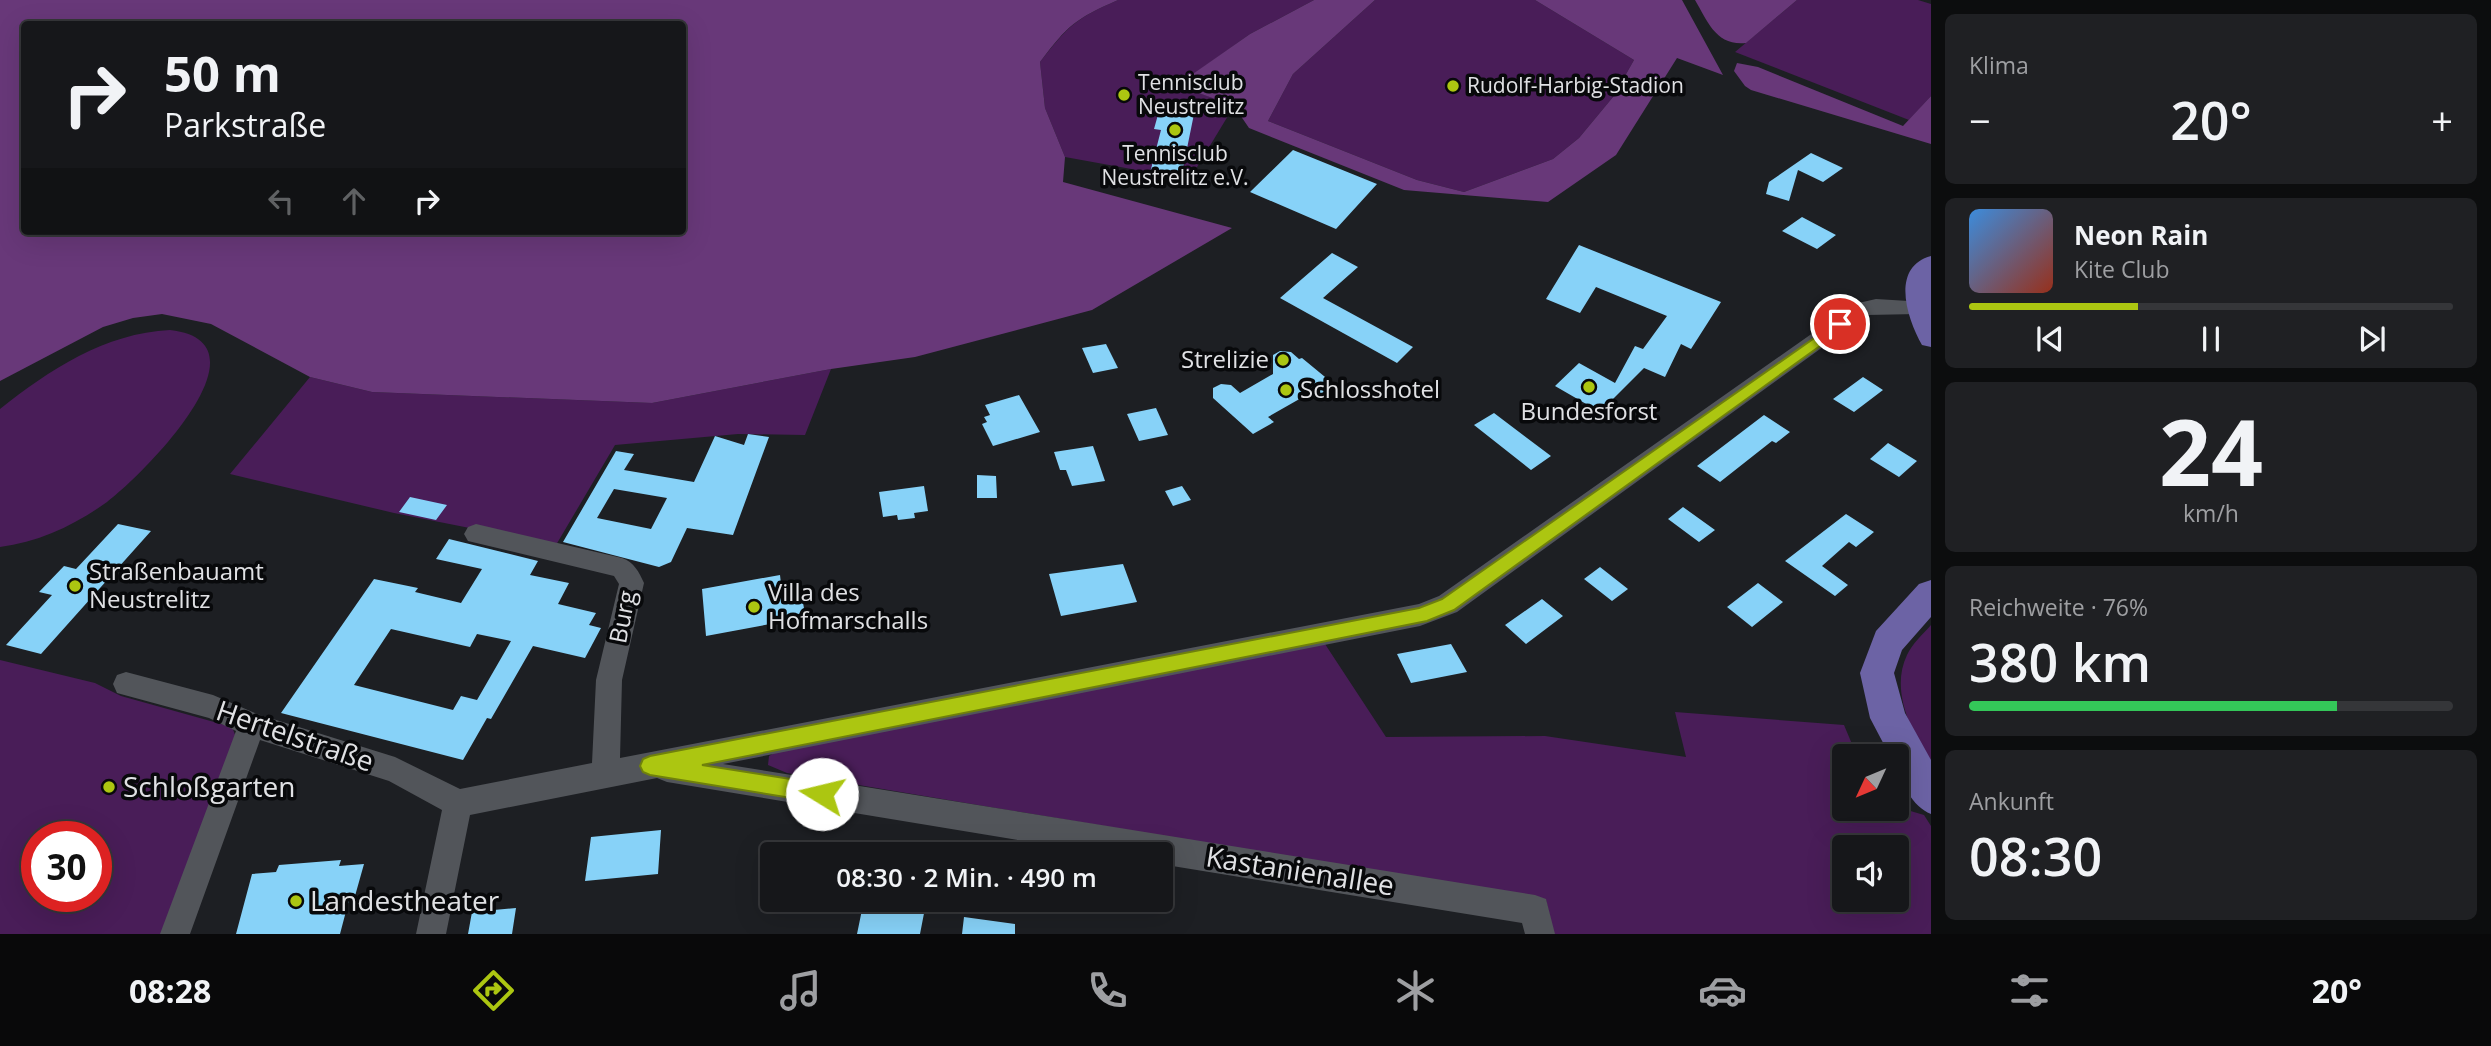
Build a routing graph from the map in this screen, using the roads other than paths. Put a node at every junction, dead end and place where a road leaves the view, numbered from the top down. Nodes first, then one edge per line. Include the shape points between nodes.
1 (1931, 264) edge
2 (1918, 307) junction
3 (1931, 338) edge
4 (476, 534) dead end
5 (1931, 594) edge
6 (126, 684) dead end
7 (252, 725) junction
8 (650, 766) junction
9 (605, 775) junction
10 (1931, 796) edge
11 (458, 803) junction
12 (1538, 922) edge
13 (175, 934) edge
14 (431, 934) edge

1 - 2 main road via 1919,278
2 - 3 main road
2 - 8 street via 1861,309 1448,604 1420,615
4 - 9 street, Burg via 622,568 632,583 609,680
5 - 10 main road via 1888,642 1877,673 1888,718
6 - 7 street, Hertelstraße via 213,707
7 - 11 street, Hertelstraße via 395,770
7 - 13 street
8 - 9 street
8 - 12 street, Kastanienallee
9 - 11 street
11 - 14 street

